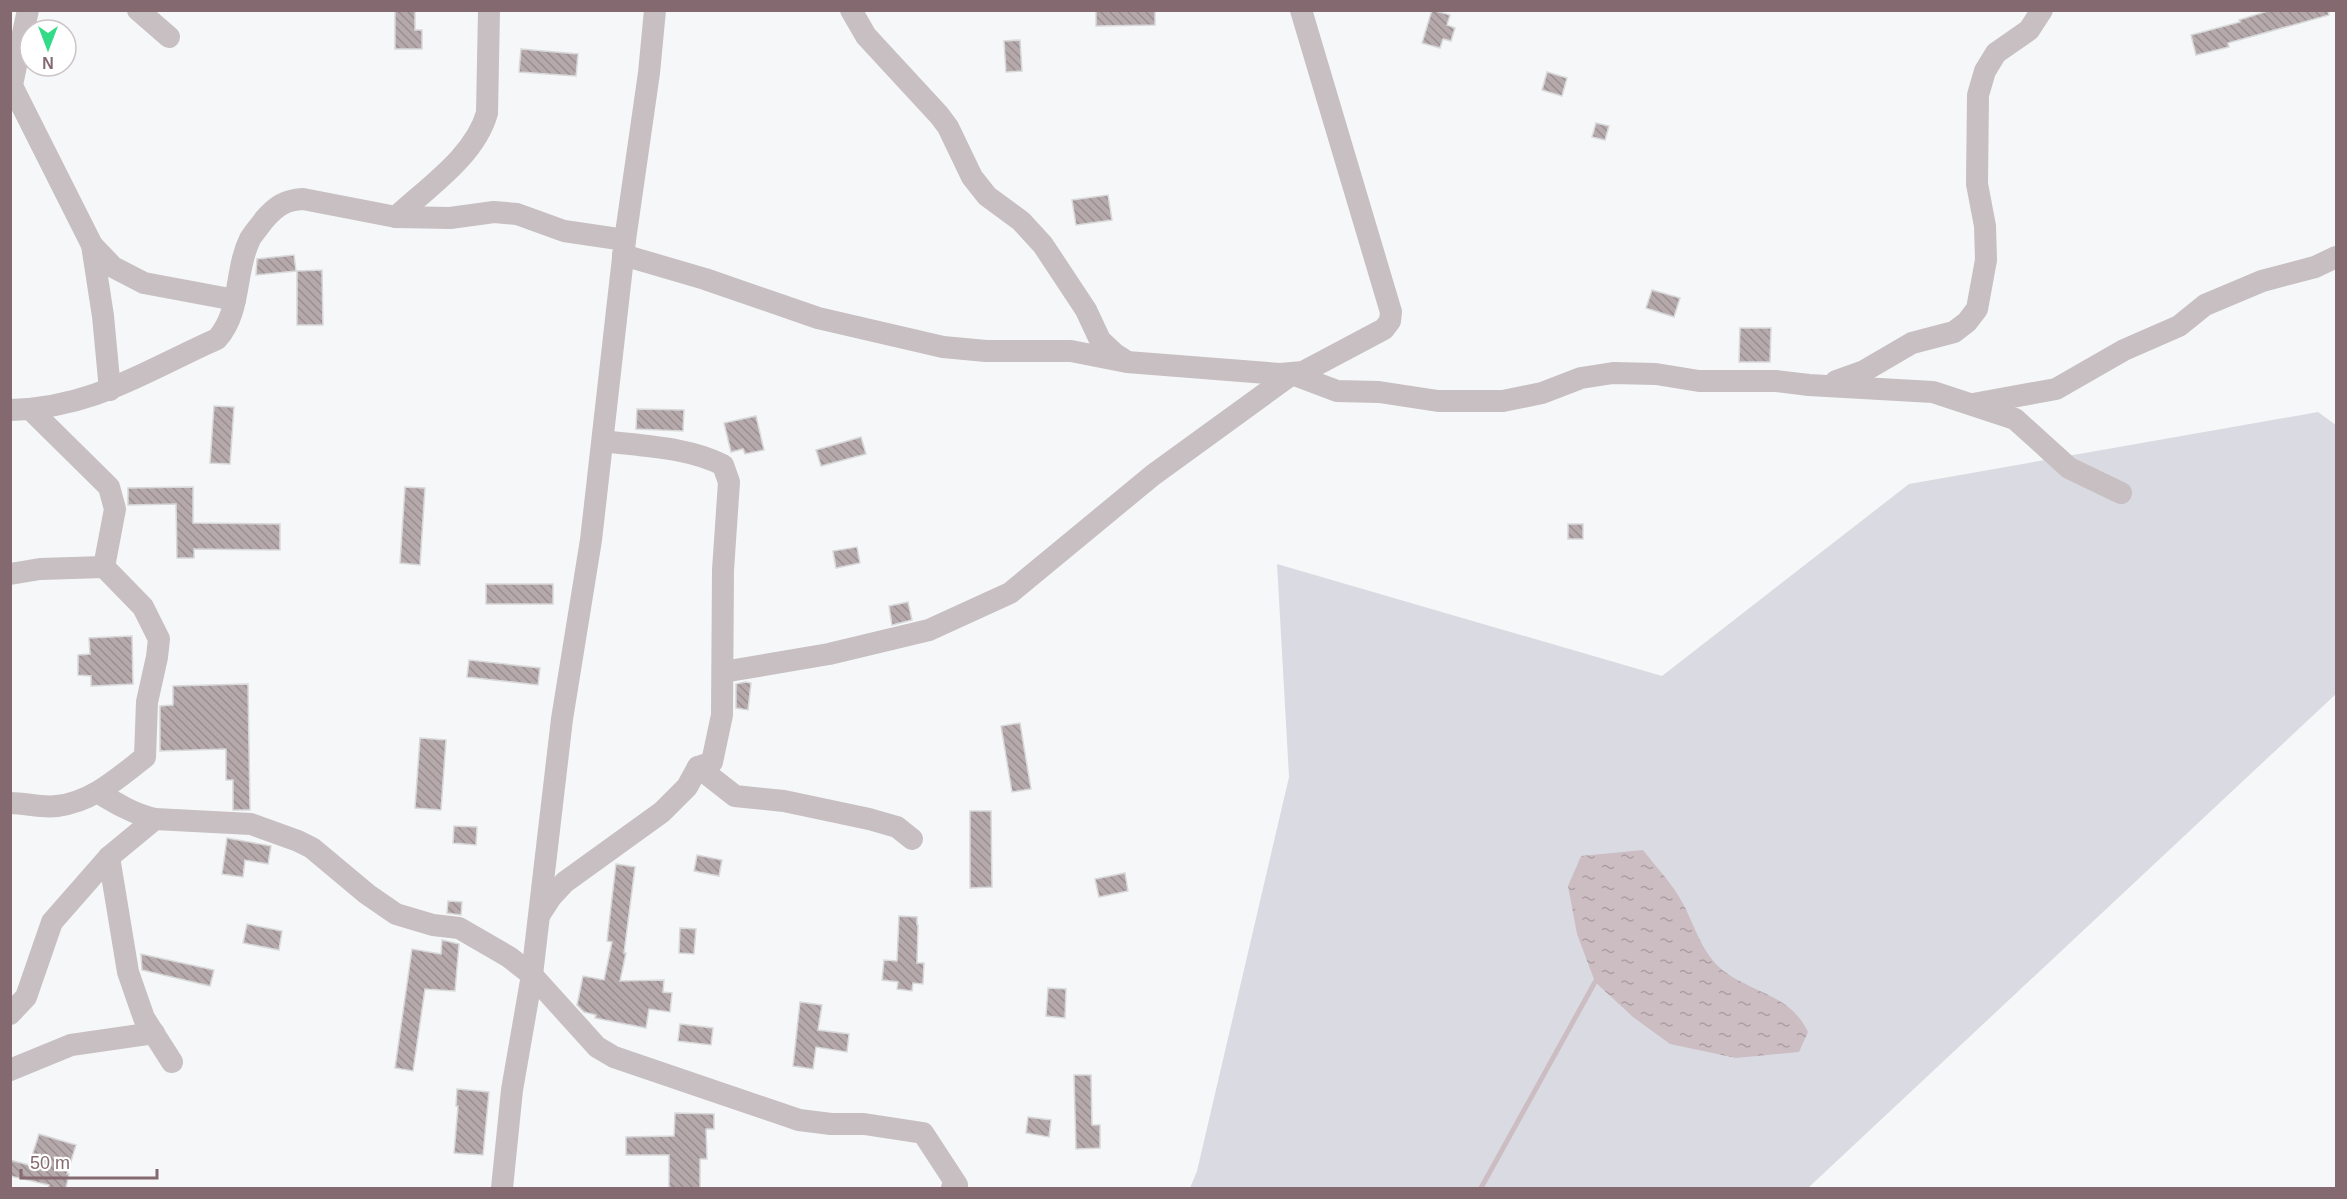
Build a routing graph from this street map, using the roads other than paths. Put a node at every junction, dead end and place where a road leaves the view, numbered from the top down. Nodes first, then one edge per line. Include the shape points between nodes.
1 (28, 10) edge
2 (138, 10) edge
3 (489, 10) edge
4 (655, 10) edge
5 (851, 10) edge
6 (1301, 10) edge
7 (2042, 10) edge
8 (169, 37) dead end
9 (11, 88) edge
10 (396, 217) junction
11 (92, 245) junction
12 (624, 247) junction
13 (2337, 257) edge
14 (235, 300) junction
15 (1127, 362) junction
16 (1292, 374) junction
17 (1825, 385) junction
18 (110, 390) junction
19 (1972, 404) junction
20 (20, 409) edge
21 (603, 441) junction
22 (2121, 493) dead end
23 (104, 567) junction
24 (10, 574) edge
25 (723, 672) junction
26 (698, 768) junction
27 (99, 793) junction
28 (10, 803) edge
29 (155, 819) junction
30 (912, 839) dead end
31 (109, 858) junction
32 (538, 918) junction
33 (532, 975) junction
34 (10, 1014) edge
35 (154, 1033) junction
36 (172, 1062) dead end
37 (10, 1070) edge
38 (502, 1188) edge
39 (952, 1188) edge

1 - 9 street
2 - 8 street
3 - 10 street via 484,125 459,159
4 - 12 street
5 - 15 street via 866,36 948,127 972,177 987,196 1021,221 1043,245 1086,310 1100,340
6 - 16 street via 1391,312 1384,329 1310,369
7 - 17 street via 2030,30 1996,52 1978,95 1977,184 1985,226 1986,260 1977,309 1954,332 1912,343 1864,371
9 - 11 street
10 - 12 street via 517,214
10 - 14 street via 303,199 280,204 251,237
11 - 14 street via 113,267 144,284
11 - 18 street via 104,316
12 - 15 street via 818,318 943,347 1071,351
12 - 21 street
13 - 19 street via 2205,304 2179,326 2124,350 2056,388
14 - 18 street via 226,329 217,339
15 - 16 street
16 - 17 street via 1337,391 1379,392 1438,401 1503,401 1542,393 1581,378 1613,373 1699,381
16 - 25 street via 1153,475 1010,593 929,630 829,654
17 - 19 street via 1933,392
18 - 20 street via 78,401
19 - 22 street via 2015,419 2069,468
20 - 23 street via 109,487 115,509
21 - 25 street via 687,452 723,465 729,482 723,570
21 - 32 street via 562,719
23 - 24 street
23 - 27 street via 143,607 159,639 147,702 145,757
25 - 26 street via 720,733 712,762
26 - 30 street via 735,796 784,801 869,819 897,827
26 - 32 street via 687,787 662,812 565,882
27 - 28 street via 56,807
27 - 29 street via 129,812
29 - 31 street
29 - 33 street via 251,824 298,841 396,914 459,928
31 - 34 street via 52,922 26,997
31 - 35 street via 128,972 144,1018
32 - 33 street
33 - 38 street via 512,1090
33 - 39 street via 597,1047 614,1057 799,1120 923,1133 957,1185
35 - 36 street
35 - 37 street via 71,1045

